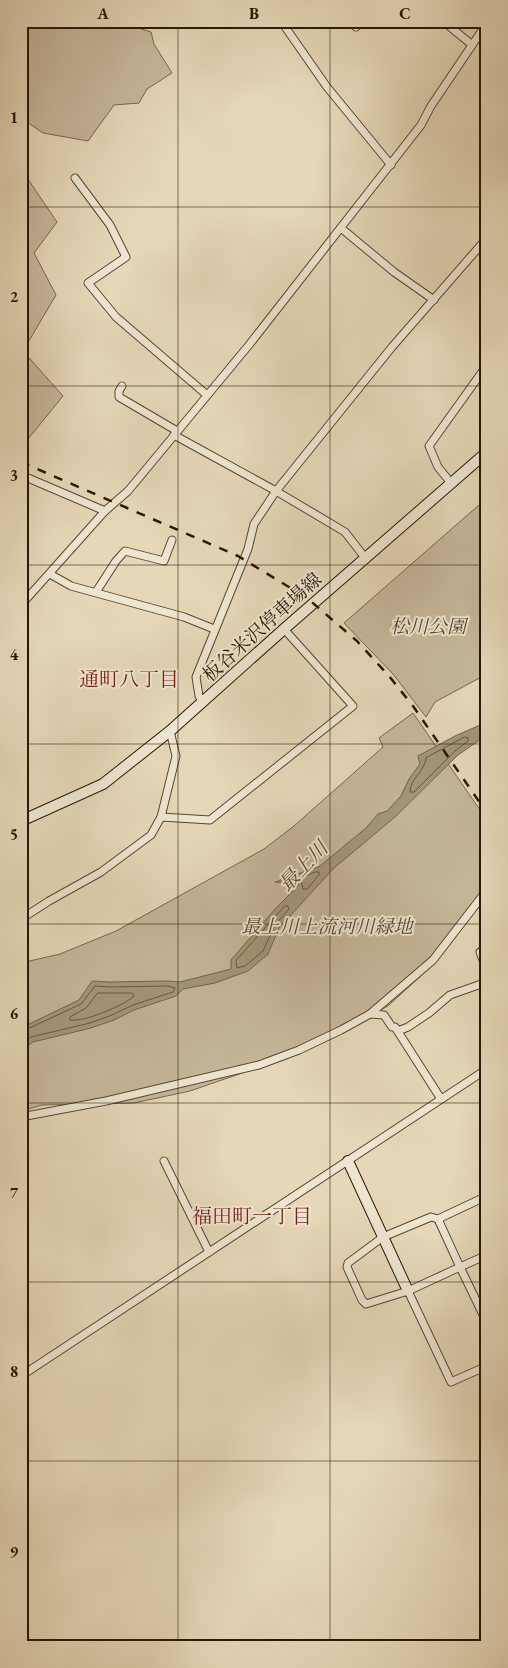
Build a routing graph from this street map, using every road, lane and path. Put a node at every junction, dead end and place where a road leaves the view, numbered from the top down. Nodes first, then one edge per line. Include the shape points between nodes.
1 (281, 21) edge
2 (350, 21) edge
3 (443, 21) edge
4 (487, 23) edge
5 (356, 27) dead end
6 (471, 44) junction
7 (391, 165) junction
8 (75, 178) dead end
9 (341, 228) junction
10 (487, 238) edge
11 (434, 300) junction
12 (487, 365) edge
13 (122, 386) dead end
14 (207, 395) junction
15 (176, 433) junction
16 (487, 452) edge
17 (21, 474) edge
18 (451, 483) junction
19 (276, 491) junction
20 (105, 511) junction
21 (172, 540) dead end
22 (366, 559) junction
23 (50, 574) junction
24 (96, 592) junction
25 (21, 605) edge
26 (214, 629) junction
27 (284, 629) junction
28 (203, 704) junction
29 (170, 731) junction
30 (161, 817) junction
31 (21, 821) edge
32 (487, 890) edge
33 (21, 919) edge
34 (487, 947) edge
35 (487, 971) edge
36 (487, 982) edge
37 (370, 1014) junction
38 (398, 1031) junction
39 (487, 1069) edge
40 (441, 1100) junction
41 (21, 1117) edge
42 (164, 1161) dead end
43 (348, 1161) junction
44 (487, 1196) edge
45 (438, 1219) junction
46 (383, 1237) junction
47 (209, 1252) junction
48 (487, 1255) edge
49 (460, 1267) junction
50 (408, 1291) junction
51 (487, 1323) edge
52 (487, 1366) edge
53 (21, 1376) edge

1 - 7 street via 327,87
2 - 5 street
3 - 6 street
4 - 6 street
6 - 7 street via 421,125
7 - 9 street
8 - 14 street via 110,225 126,257 88,283 116,317
9 - 11 street
9 - 14 street
10 - 11 street
11 - 19 street
12 - 18 street via 429,446 438,467
13 - 15 street via 119,397
14 - 15 street
15 - 19 street
15 - 20 street via 128,491
16 - 18 main road, 板谷米沢停車場線
17 - 20 street
18 - 22 main road, 板谷米沢停車場線
19 - 22 street via 345,532
19 - 26 street via 254,524 248,549
20 - 23 street
21 - 24 street via 164,561 125,551
22 - 27 main road, 板谷米沢停車場線
23 - 24 street via 71,586
23 - 25 street
24 - 26 street
26 - 28 street via 196,677
27 - 28 main road, 板谷米沢停車場線
27 - 30 street via 353,706 210,820
28 - 29 main road, 板谷米沢停車場線
29 - 30 street via 176,756
29 - 31 main road, 板谷米沢停車場線 via 103,784
30 - 33 street via 151,835 101,872
32 - 37 street via 434,960
34 - 35 street via 480,952
36 - 38 street via 450,995 429,1013
37 - 38 street via 384,1015
37 - 41 street via 299,1050 258,1065 106,1101
38 - 40 street
39 - 40 street
40 - 43 street
42 - 47 street
43 - 46 main road
43 - 47 street
44 - 45 street
45 - 46 street via 432,1217
45 - 49 street
46 - 50 main road
46 - 50 street via 346,1267 366,1304
47 - 53 street
48 - 49 street
49 - 50 street
49 - 51 street
50 - 52 street via 451,1382

